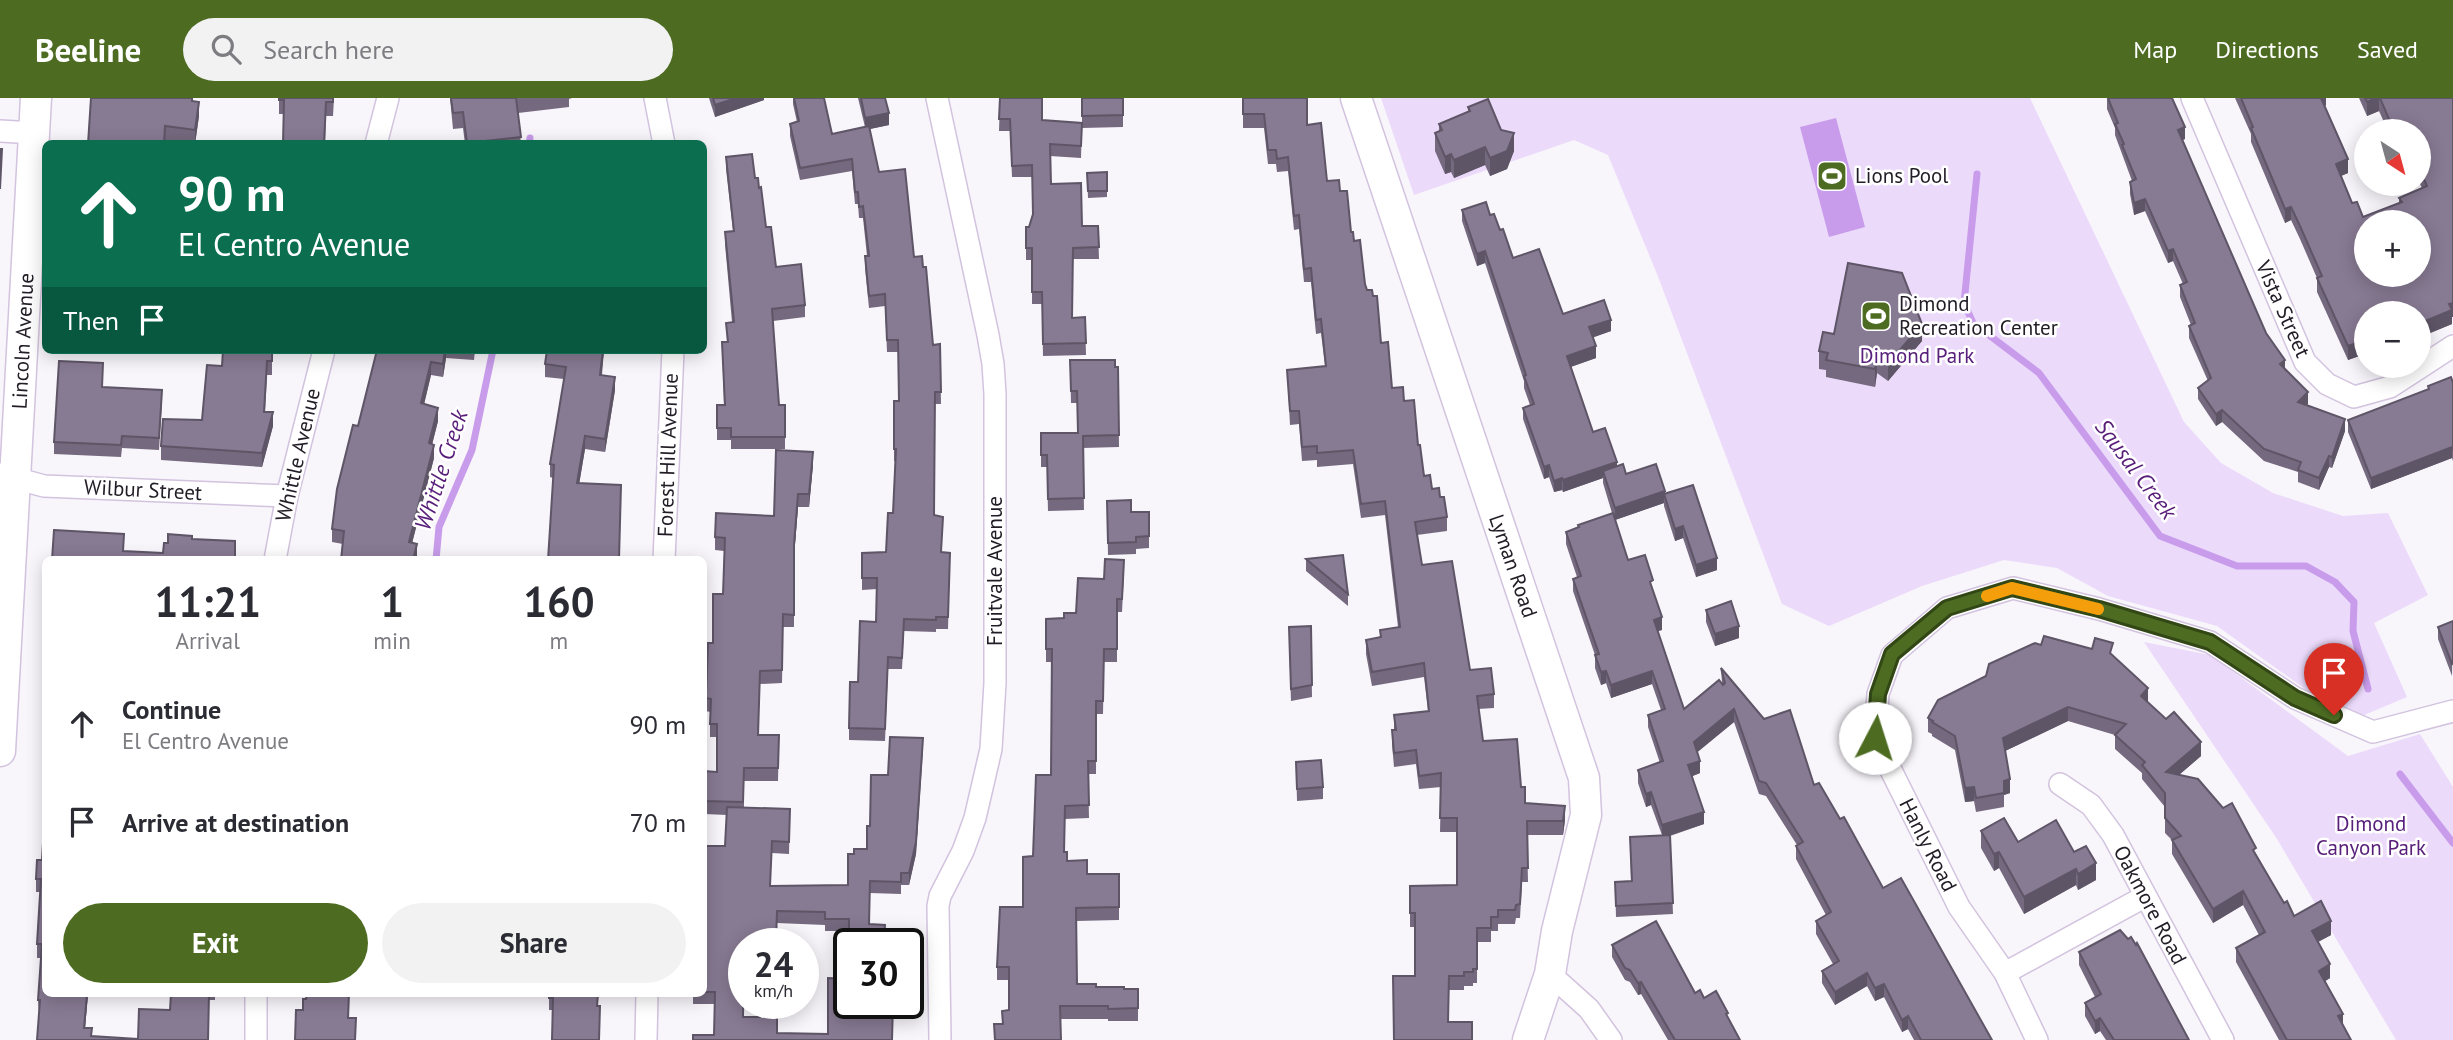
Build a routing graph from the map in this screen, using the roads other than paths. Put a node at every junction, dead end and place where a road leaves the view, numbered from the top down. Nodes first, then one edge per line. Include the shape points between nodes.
1 (36, 98) edge
2 (388, 98) edge
3 (655, 98) edge
4 (937, 98) edge
5 (1356, 98) edge
6 (2192, 98) edge
7 (0, 131) edge
8 (34, 133) junction
9 (377, 140) edge
10 (663, 140) edge
11 (2453, 346) edge
12 (323, 354) edge
13 (673, 354) edge
14 (8, 476) edge
15 (287, 496) junction
16 (276, 556) edge
17 (664, 556) edge
18 (2453, 710) edge
19 (0, 751) edge
20 (2060, 785) dead end
21 (2144, 897) junction
22 (2005, 973) junction
23 (1550, 974) junction
24 (257, 997) edge
25 (647, 997) edge
26 (256, 1040) edge
27 (646, 1040) edge
28 (940, 1040) edge
29 (1528, 1040) edge
30 (1611, 1040) edge
31 (2037, 1040) edge
32 (2223, 1040) edge

1 - 8 street, Lincoln Avenue
2 - 9 street
3 - 10 street
4 - 28 street, Fruitvale Avenue via 993,364 995,435 994,715 975,818 938,906
5 - 23 street, Lyman Road via 1584,778 1586,815
6 - 11 street, Vista Street via 2305,362 2327,384 2354,397 2390,387
7 - 8 street
8 - 14 street, Lincoln Avenue
12 - 15 street, Whittle Avenue
13 - 17 street, Forest Hill Avenue
14 - 15 street, Wilbur Street via 44,486
14 - 19 street, Lincoln Avenue
15 - 16 street, Whittle Avenue
18 - 22 street, Hanly Road via 2373,732 2295,698 2210,642 2099,609 2012,588 1947,608 1892,654 1878,694 1875,738 1959,907
20 - 21 street, Oakmore Road via 2091,805 2113,835
21 - 22 street
21 - 32 street, Oakmore Road
22 - 31 street, Hanly Road
23 - 29 street, Lyman Road
23 - 30 street via 1588,1009
24 - 26 street
25 - 27 street

